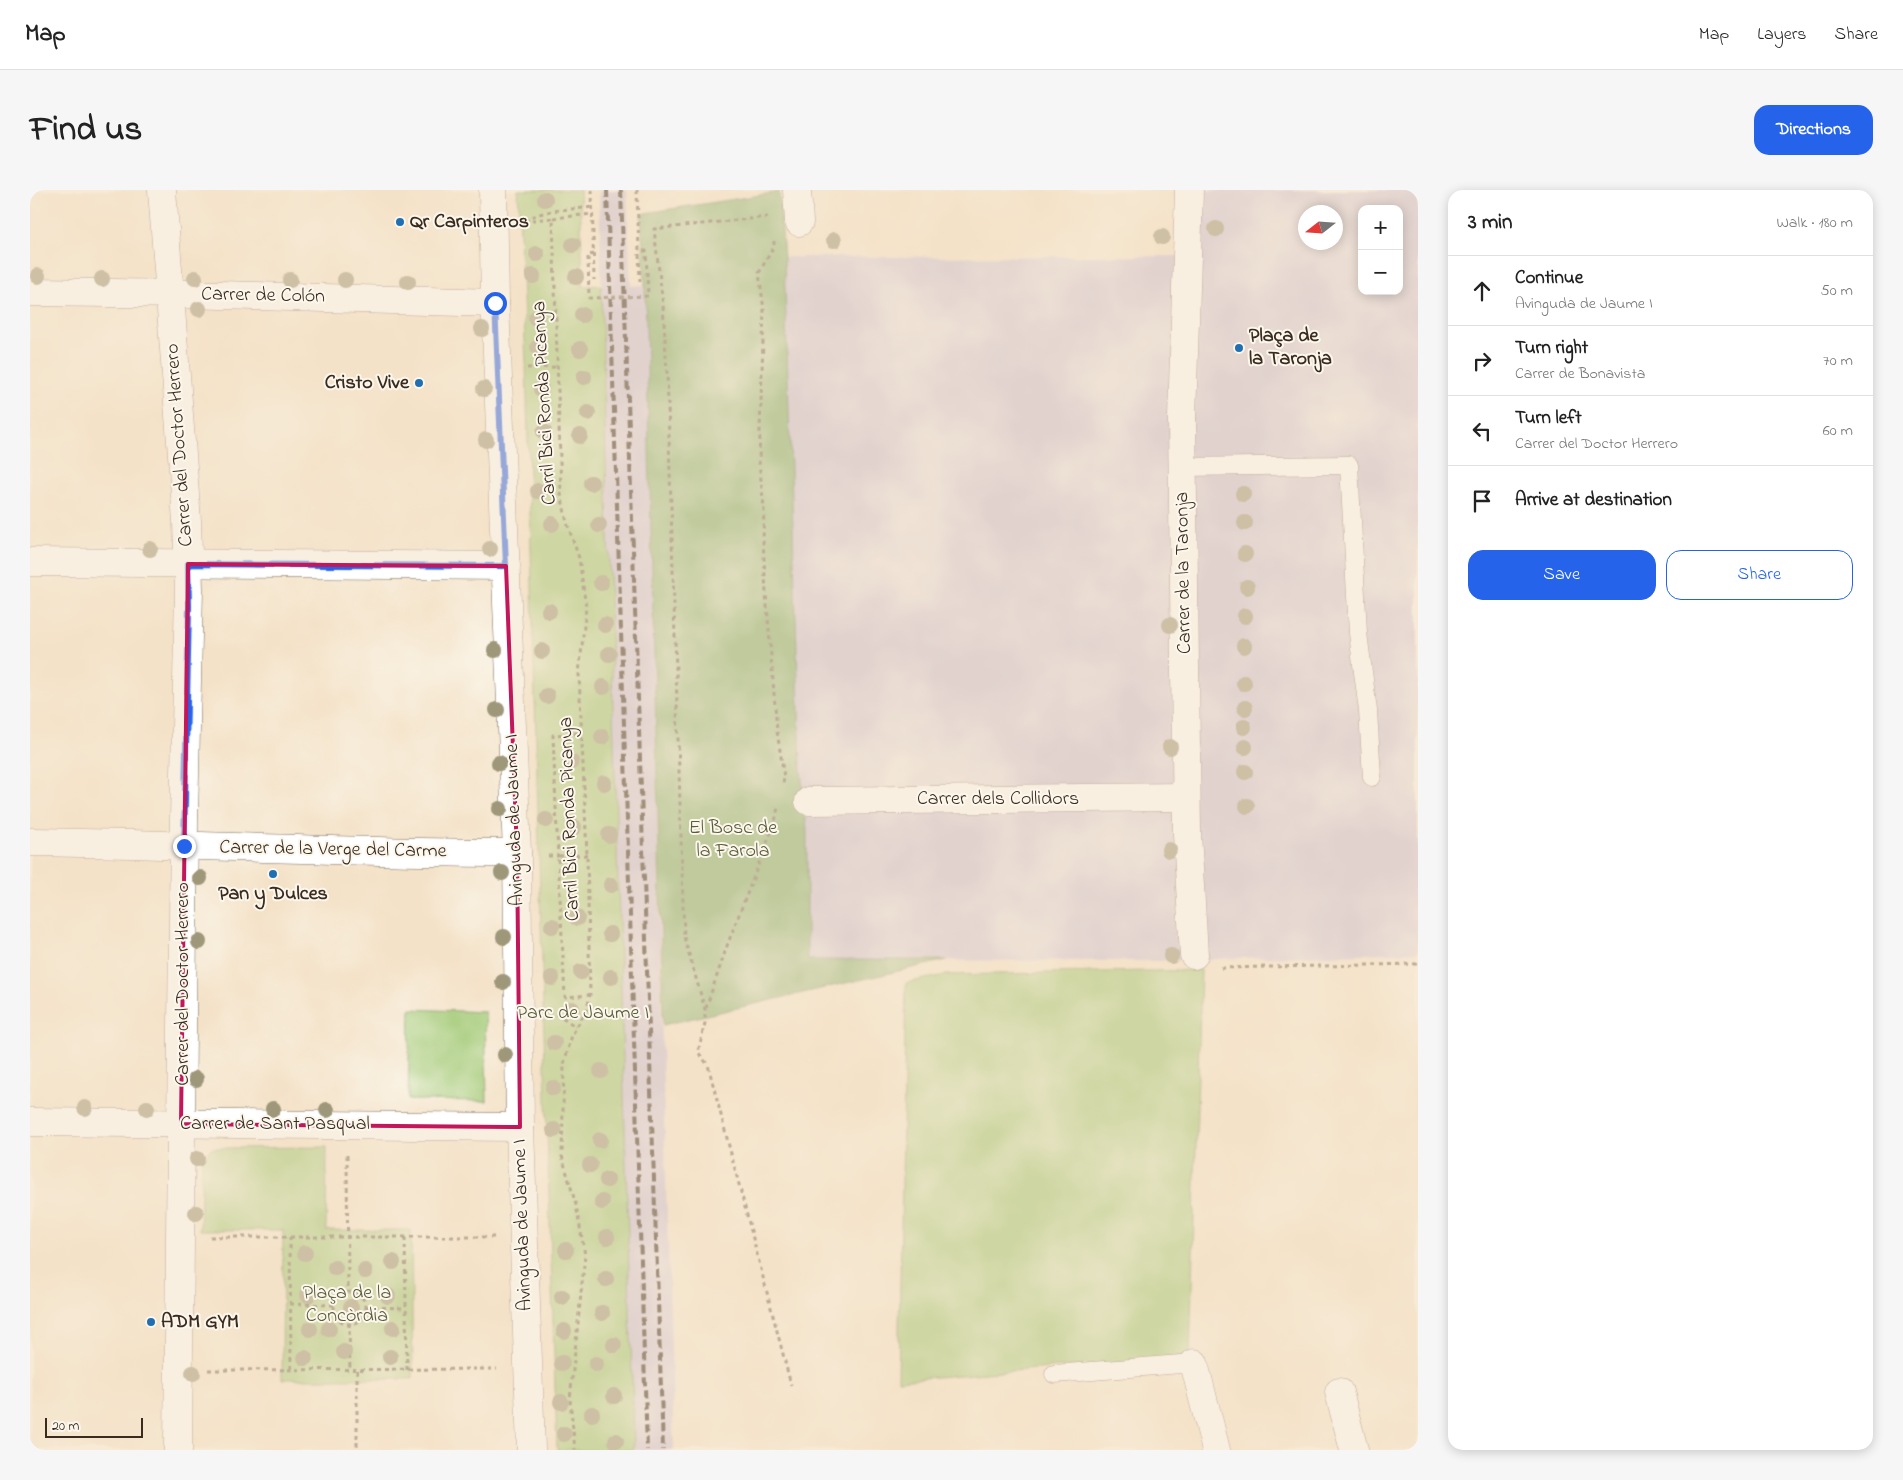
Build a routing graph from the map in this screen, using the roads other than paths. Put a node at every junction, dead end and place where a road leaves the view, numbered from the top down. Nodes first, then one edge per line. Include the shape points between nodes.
1 (162, 190) edge
2 (493, 190) edge
3 (797, 190) edge
4 (1189, 190) edge
5 (787, 219) road end
6 (30, 292) edge
7 (170, 293) junction
8 (495, 303) junction
9 (1183, 468) junction
10 (30, 562) edge
11 (188, 564) junction
12 (506, 566) junction
13 (1372, 777) dead end
14 (1186, 797) junction
15 (809, 800) dead end
16 (30, 842) edge
17 (184, 846) junction
18 (517, 853) junction
19 (1194, 955) road end
20 (30, 1122) edge
21 (181, 1124) junction
22 (520, 1127) junction
23 (1194, 1363) joint
24 (1054, 1374) dead end
25 (1339, 1392) dead end
26 (178, 1450) edge
27 (531, 1450) edge
28 (1216, 1450) edge
29 (1354, 1450) edge

1 - 7 street, Carrer del Doctor Herrero
2 - 8 street, Avinguda de Jaume I
3 - 5 street
4 - 9 street, Carrer de la Taronja
6 - 7 street, Carrer de Colón
7 - 8 street, Carrer de Colón
7 - 11 street, Carrer del Doctor Herrero
8 - 12 street, Avinguda de Jaume I
9 - 13 lane via 1349,465 1358,633
9 - 14 street, Carrer de la Taronja
10 - 11 street
11 - 12 street
11 - 17 street, Carrer del Doctor Herrero
12 - 18 street, Avinguda de Jaume I
14 - 15 street, Carrer dels Collidors
14 - 19 street, Carrer de la Taronja
16 - 17 street, Carrer de la Verge del Carme
17 - 18 street, Carrer de la Verge del Carme
17 - 21 street, Carrer del Doctor Herrero
18 - 22 street, Avinguda de Jaume I
20 - 21 street, Carrer de Sant Pasqual
21 - 22 street, Carrer de Sant Pasqual
21 - 26 street, Carrer del Doctor Herrero
22 - 27 street, Avinguda de Jaume I
23 - 24 lane
23 - 28 street
25 - 29 street

